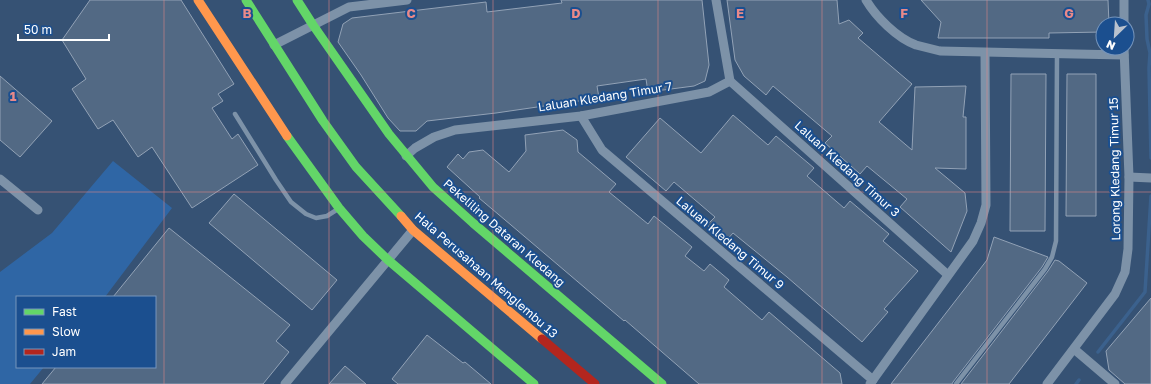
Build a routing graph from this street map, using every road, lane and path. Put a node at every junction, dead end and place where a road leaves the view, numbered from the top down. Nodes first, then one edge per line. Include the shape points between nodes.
1 (198, 0) edge
2 (246, 0) edge
3 (297, 0) edge
4 (407, 0) edge
5 (716, 0) edge
6 (866, 0) edge
7 (1124, 0) edge
8 (1124, 16) edge
9 (313, 25) junction
10 (274, 45) junction
11 (985, 53) junction
12 (1095, 53) edge
13 (1057, 54) junction
14 (1124, 56) edge
15 (730, 81) junction
16 (235, 114) dead end
17 (581, 116) junction
18 (406, 156) junction
19 (1129, 177) junction
20 (1151, 178) edge
21 (0, 179) edge
22 (339, 208) junction
23 (38, 210) dead end
24 (413, 230) junction
25 (388, 260) junction
26 (948, 275) junction
27 (1074, 350) junction
28 (871, 382) edge
29 (285, 384) edge
30 (534, 384) edge
31 (595, 384) edge
32 (662, 384) edge
33 (956, 384) edge
34 (1047, 384) edge
35 (1115, 384) edge

1 - 22 street via 299,153
2 - 10 street, Hala Perusahaan Menglembu 13
3 - 9 street, Pekeliling Dataran Kledang
4 - 9 street via 349,7
5 - 15 street
6 - 11 street via 872,10 892,30 915,44 940,51
7 - 8 street
9 - 10 street
9 - 18 street, Pekeliling Dataran Kledang
10 - 24 street, Hala Perusahaan Menglembu 13 via 323,121 356,166
11 - 13 street
11 - 26 street via 986,205 982,223 973,241
12 - 13 street
13 - 33 lane via 1056,241 1052,257
14 - 19 street, Lorong Kledang Timur 15
15 - 17 street, Laluan Kledang Timur 7 via 709,92
15 - 26 street, Laluan Kledang Timur 3
16 - 22 lane via 291,202 306,214 316,218 327,216
17 - 18 street, Laluan Kledang Timur 7 via 455,130 434,137
17 - 28 street, Laluan Kledang Timur 9 via 602,150
18 - 32 street, Pekeliling Dataran Kledang via 451,204
19 - 20 street
19 - 27 street, Lorong Kledang Timur 15 via 1128,249 1125,272 1115,294
21 - 23 street
22 - 25 street
24 - 25 street
24 - 31 street, Hala Perusahaan Menglembu 13
25 - 29 street
25 - 30 street
26 - 28 street
27 - 34 street, Lorong Kledang Timur 15
27 - 35 street

